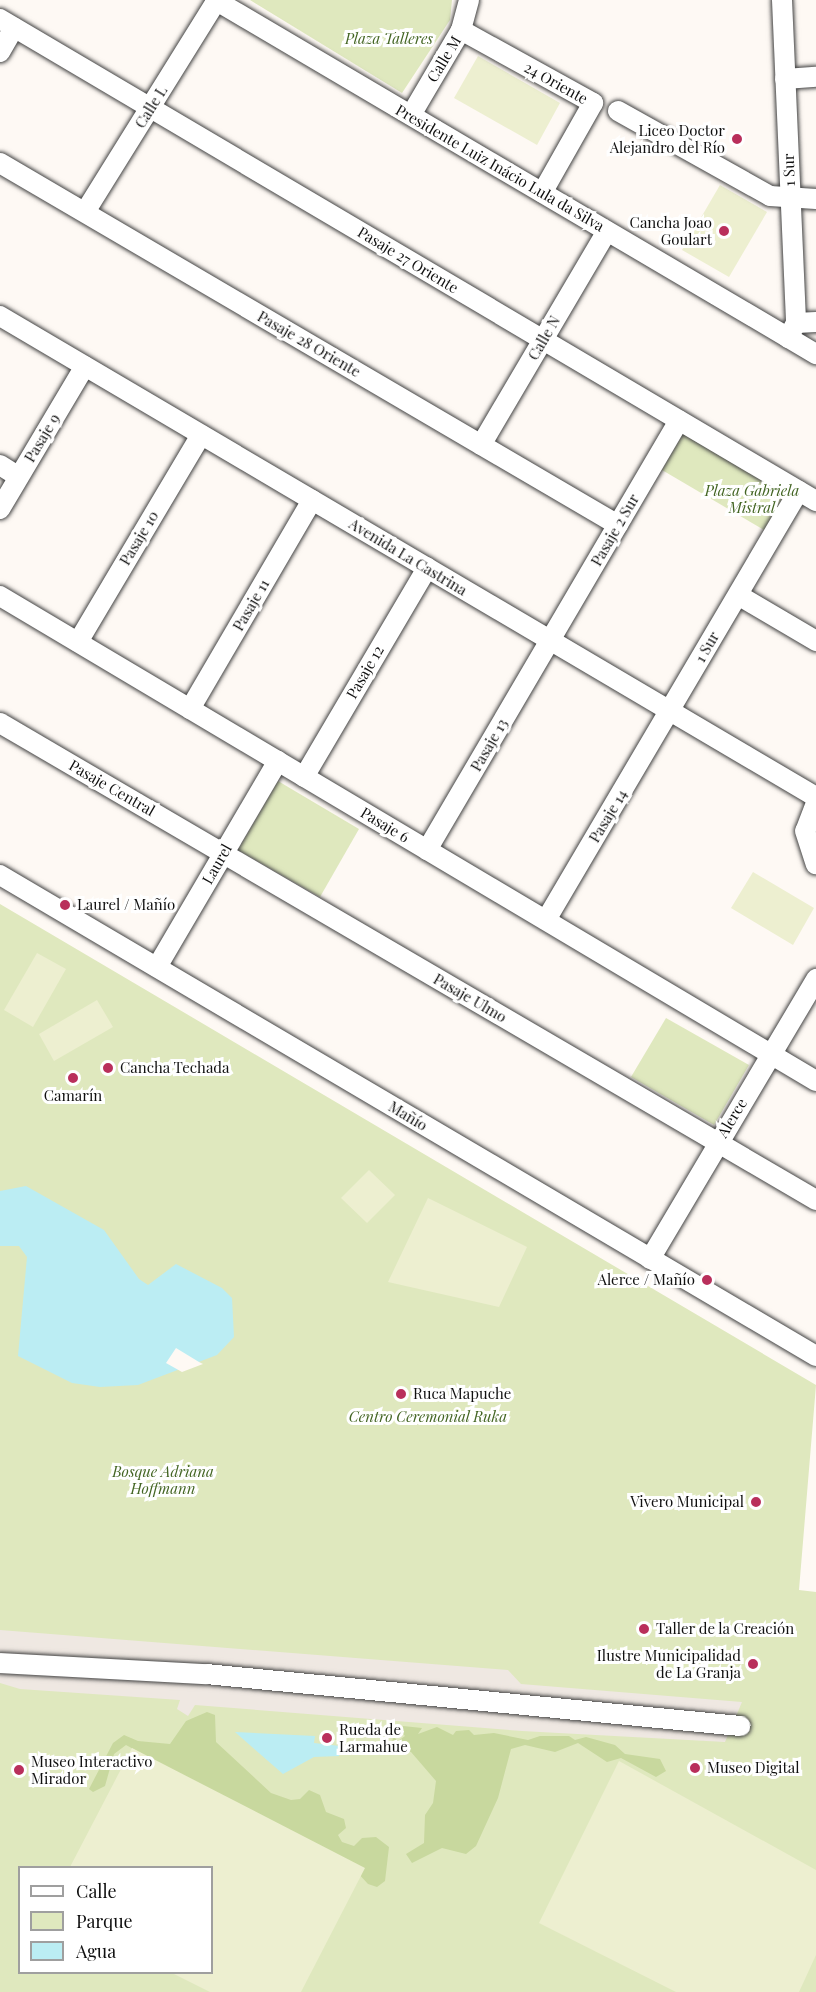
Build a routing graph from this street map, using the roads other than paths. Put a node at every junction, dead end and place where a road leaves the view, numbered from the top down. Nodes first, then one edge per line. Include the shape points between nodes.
1 (216, 0) edge
2 (469, 0) edge
3 (782, 0) edge
4 (7, 24) edge
5 (461, 30) junction
6 (0, 52) edge
7 (816, 77) edge
8 (785, 79) junction
9 (150, 108) junction
10 (618, 111) dead end
11 (411, 116) junction
12 (0, 163) edge
13 (542, 193) junction
14 (816, 199) edge
15 (791, 200) junction
16 (85, 212) junction
17 (607, 231) junction
18 (0, 316) edge
19 (816, 322) edge
20 (792, 331) junction
21 (543, 340) junction
22 (816, 354) edge
23 (85, 366) junction
24 (679, 420) junction
25 (201, 435) junction
26 (481, 445) junction
27 (0, 465) edge
28 (19, 477) junction
29 (808, 496) edge
30 (312, 500) junction
31 (0, 509) edge
32 (618, 525) junction
33 (427, 568) junction
34 (738, 595) junction
35 (0, 596) edge
36 (550, 640) junction
37 (816, 641) edge
38 (78, 642) junction
39 (190, 709) junction
40 (670, 711) junction
41 (0, 723) edge
42 (278, 761) junction
43 (304, 777) junction
44 (816, 797) edge
45 (816, 803) edge
46 (427, 850) junction
47 (223, 853) junction
48 (816, 864) edge
49 (0, 875) edge
50 (546, 920) junction
51 (157, 967) junction
52 (816, 979) edge
53 (771, 1054) junction
54 (816, 1081) edge
55 (718, 1142) junction
56 (816, 1200) edge
57 (650, 1259) junction
58 (816, 1356) edge
59 (0, 1663) edge
60 (740, 1725) dead end

1 - 9 street, Calle L
1 - 11 street, Presidente Luiz Inácio Lula da Silva
2 - 5 street, Calle M
3 - 8 street, 1 Sur
4 - 6 street
4 - 9 street, Pasaje 27 Oriente
5 - 11 street, Calle M
5 - 13 street, 24 Oriente via 594,103
7 - 8 street
8 - 15 street, 1 Sur
9 - 16 street, Calle L
9 - 21 street, Pasaje 27 Oriente
10 - 15 street via 770,196
11 - 13 street, Presidente Luiz Inácio Lula da Silva
12 - 16 street, Pasaje 28 Oriente
13 - 17 street, Presidente Luiz Inácio Lula da Silva
14 - 15 street
15 - 20 street, 1 Sur
16 - 26 street, Pasaje 28 Oriente
17 - 20 street, Presidente Luiz Inácio Lula da Silva
17 - 21 street, Calle N
18 - 23 street, Avenida La Castrina
19 - 20 street
20 - 22 street, Presidente Luiz Inácio Lula da Silva
21 - 24 street, Pasaje 27 Oriente
21 - 26 street, Calle N
23 - 25 street, Avenida La Castrina
23 - 28 street, Pasaje 9
24 - 29 street, Pasaje 27 Oriente
24 - 32 street, Pasaje 2 Sur
25 - 30 street, Avenida La Castrina
25 - 38 street, Pasaje 10
26 - 32 street, Pasaje 28 Oriente
27 - 28 street
28 - 31 street, Pasaje 9
29 - 34 street, 1 Sur
30 - 33 street, Avenida La Castrina
30 - 39 street, Pasaje 11
32 - 36 street, Pasaje 2 Sur
33 - 36 street, Avenida La Castrina
33 - 43 street, Pasaje 12
34 - 37 street
34 - 40 street, 1 Sur
35 - 38 street, Pasaje 6
36 - 40 street, Avenida La Castrina
36 - 46 street, Pasaje 13
38 - 39 street, Pasaje 6
39 - 42 street, Pasaje 6
40 - 44 street, Avenida La Castrina
40 - 50 street, Pasaje 14
41 - 47 street, Pasaje Central
42 - 43 street, Pasaje 6
42 - 47 street, Laurel
43 - 46 street, Pasaje 6
45 - 48 street via 805,831
46 - 50 street, Pasaje 6
47 - 51 street, Laurel
47 - 55 street, Pasaje Ulmo
49 - 51 street, Mañío
50 - 53 street, Pasaje 6
51 - 57 street, Mañío
52 - 53 street, Alerce
53 - 54 street, Pasaje 6
53 - 55 street, Alerce
55 - 56 street
55 - 57 street, Alerce
57 - 58 street, Mañío
59 - 60 street via 206,1674

